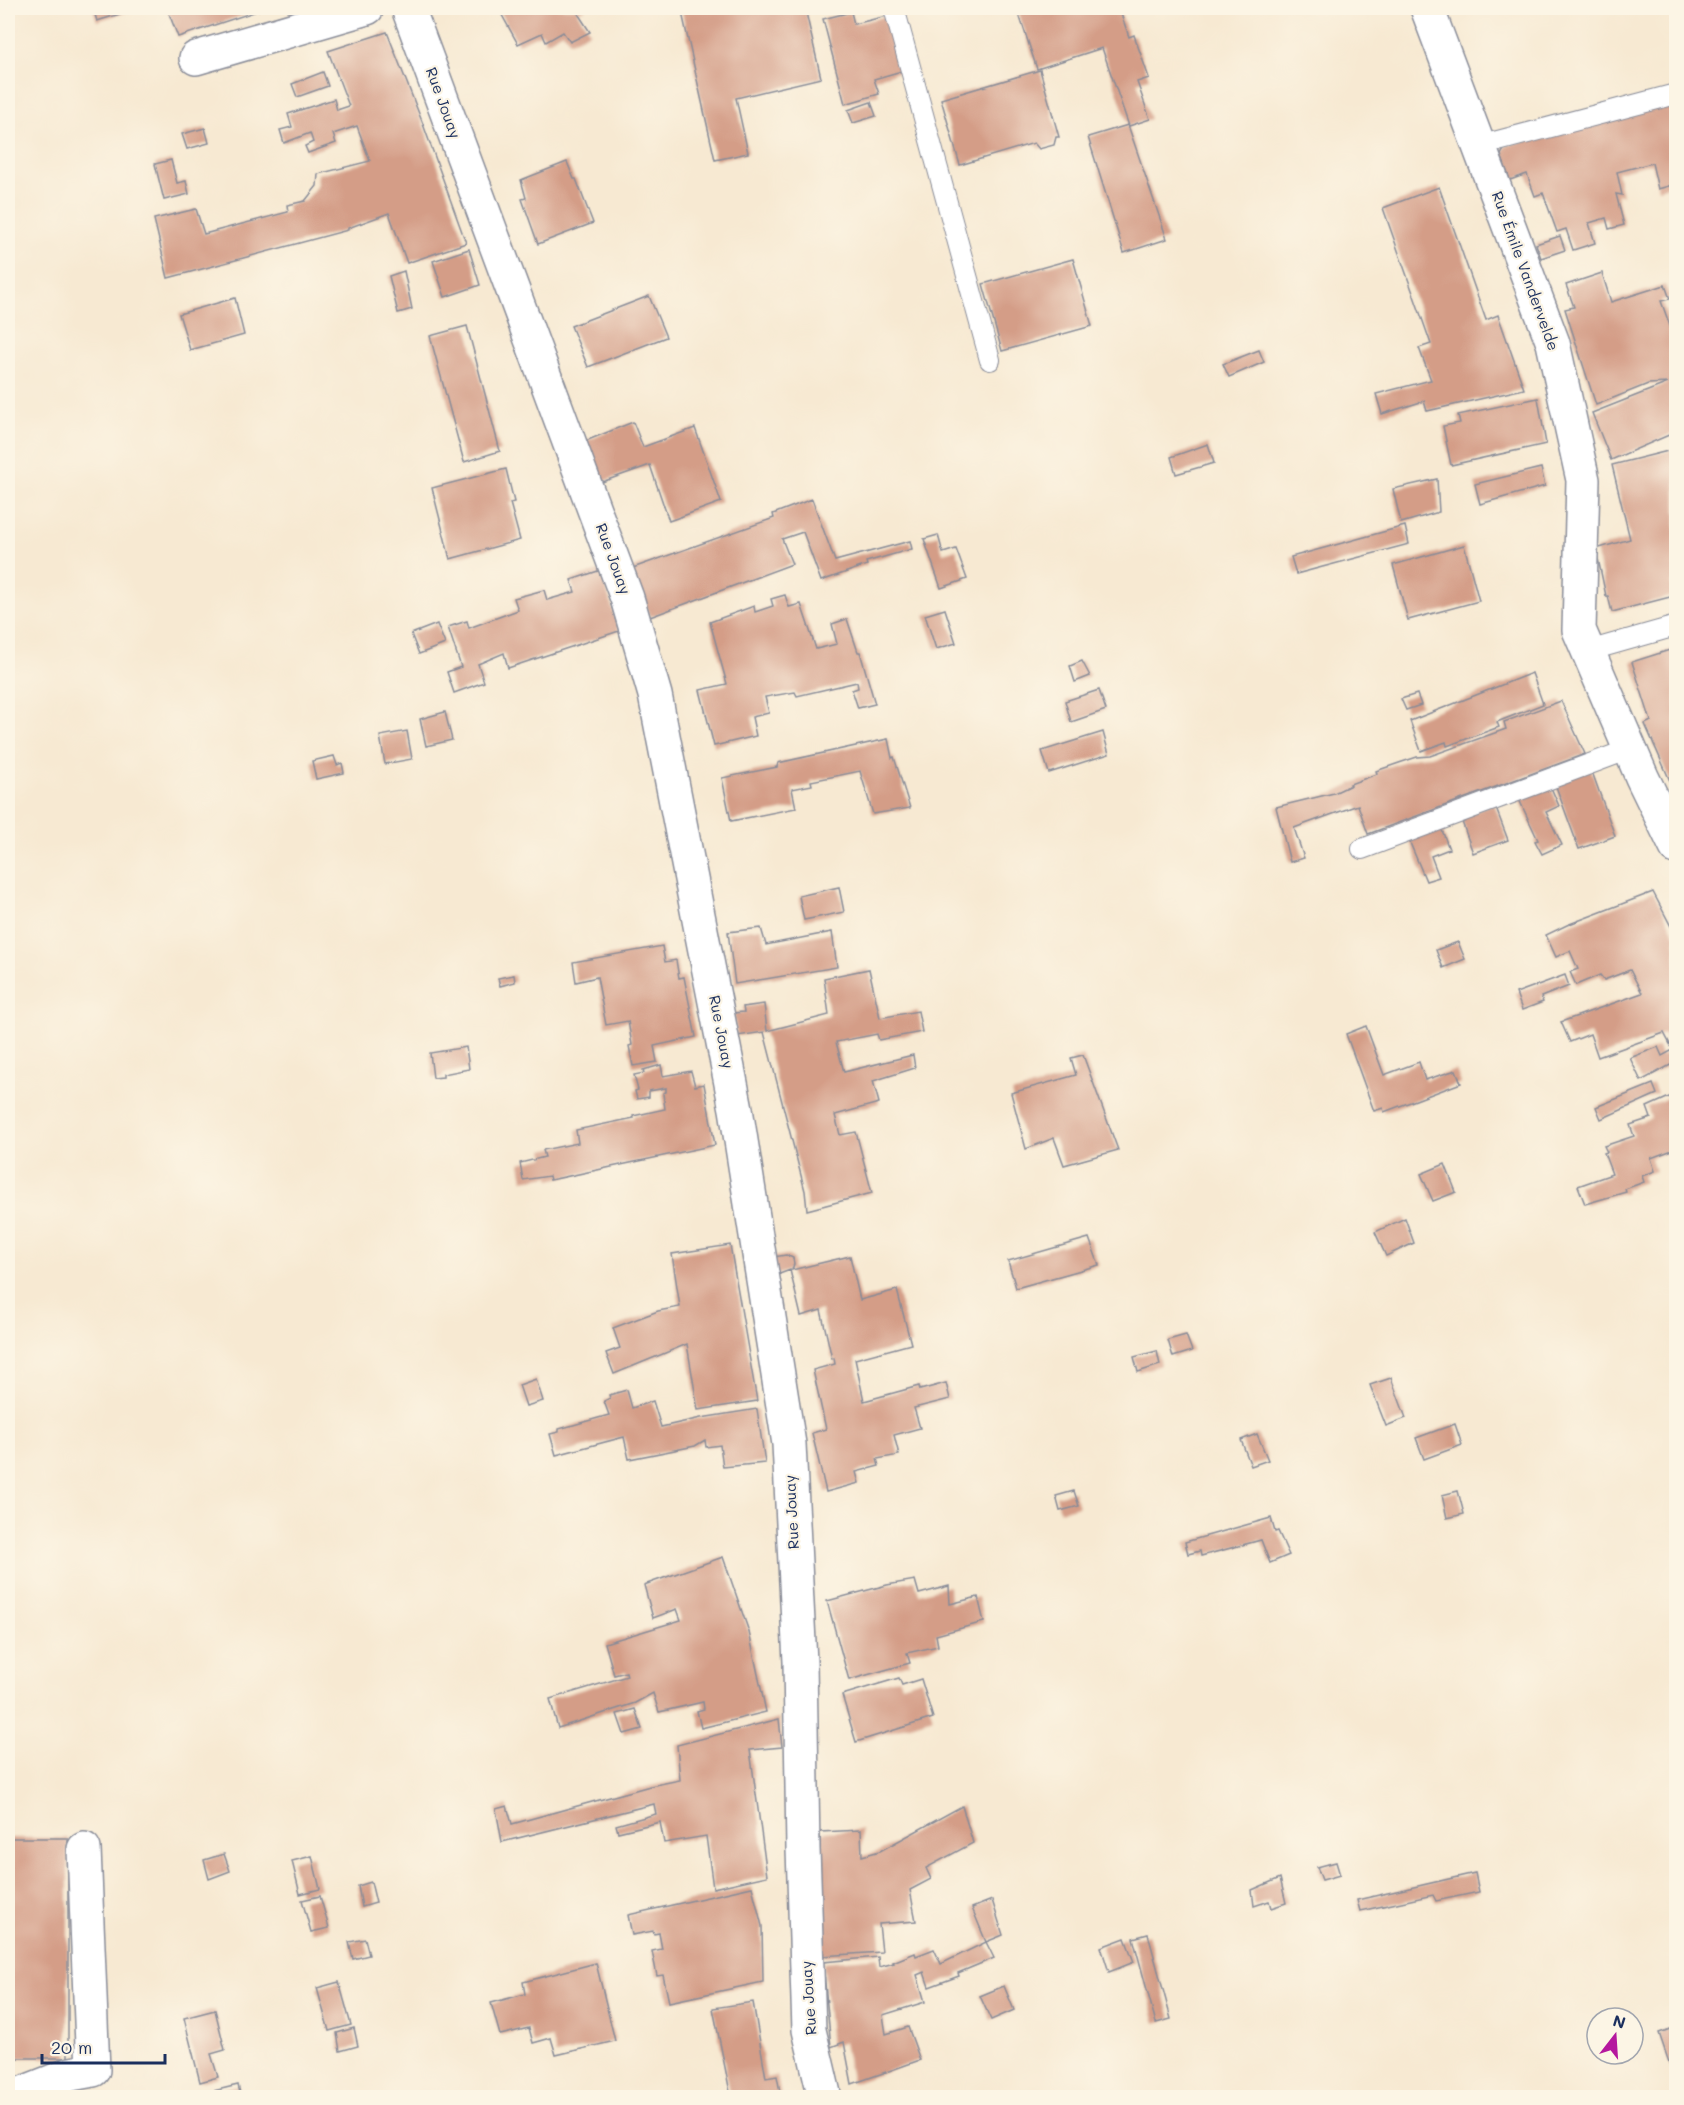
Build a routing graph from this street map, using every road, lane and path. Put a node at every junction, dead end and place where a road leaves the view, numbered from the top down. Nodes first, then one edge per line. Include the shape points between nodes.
1 (367, 8) edge
2 (408, 8) edge
3 (894, 8) edge
4 (1427, 8) edge
5 (196, 58) dead end
6 (1677, 94) edge
7 (1479, 146) junction
8 (990, 360) dead end
9 (1677, 626) edge
10 (1588, 651) junction
11 (1630, 749) junction
12 (1675, 842) edge
13 (1362, 849) dead end
14 (84, 1849) dead end
15 (10, 2097) edge
16 (825, 2097) edge

1 - 5 street
2 - 16 street, Rue Jouay via 627,598 655,695 736,1109 789,1444 800,1662 809,2030
3 - 8 lane
4 - 7 street, Rue Émile Vandervelde
6 - 7 lane
7 - 10 street, Rue Émile Vandervelde via 1553,343 1581,468 1579,630
9 - 10 lane
10 - 11 street, Rue Émile Vandervelde
11 - 12 street, Rue Émile Vandervelde
11 - 13 lane
14 - 15 street via 93,2070 70,2074

